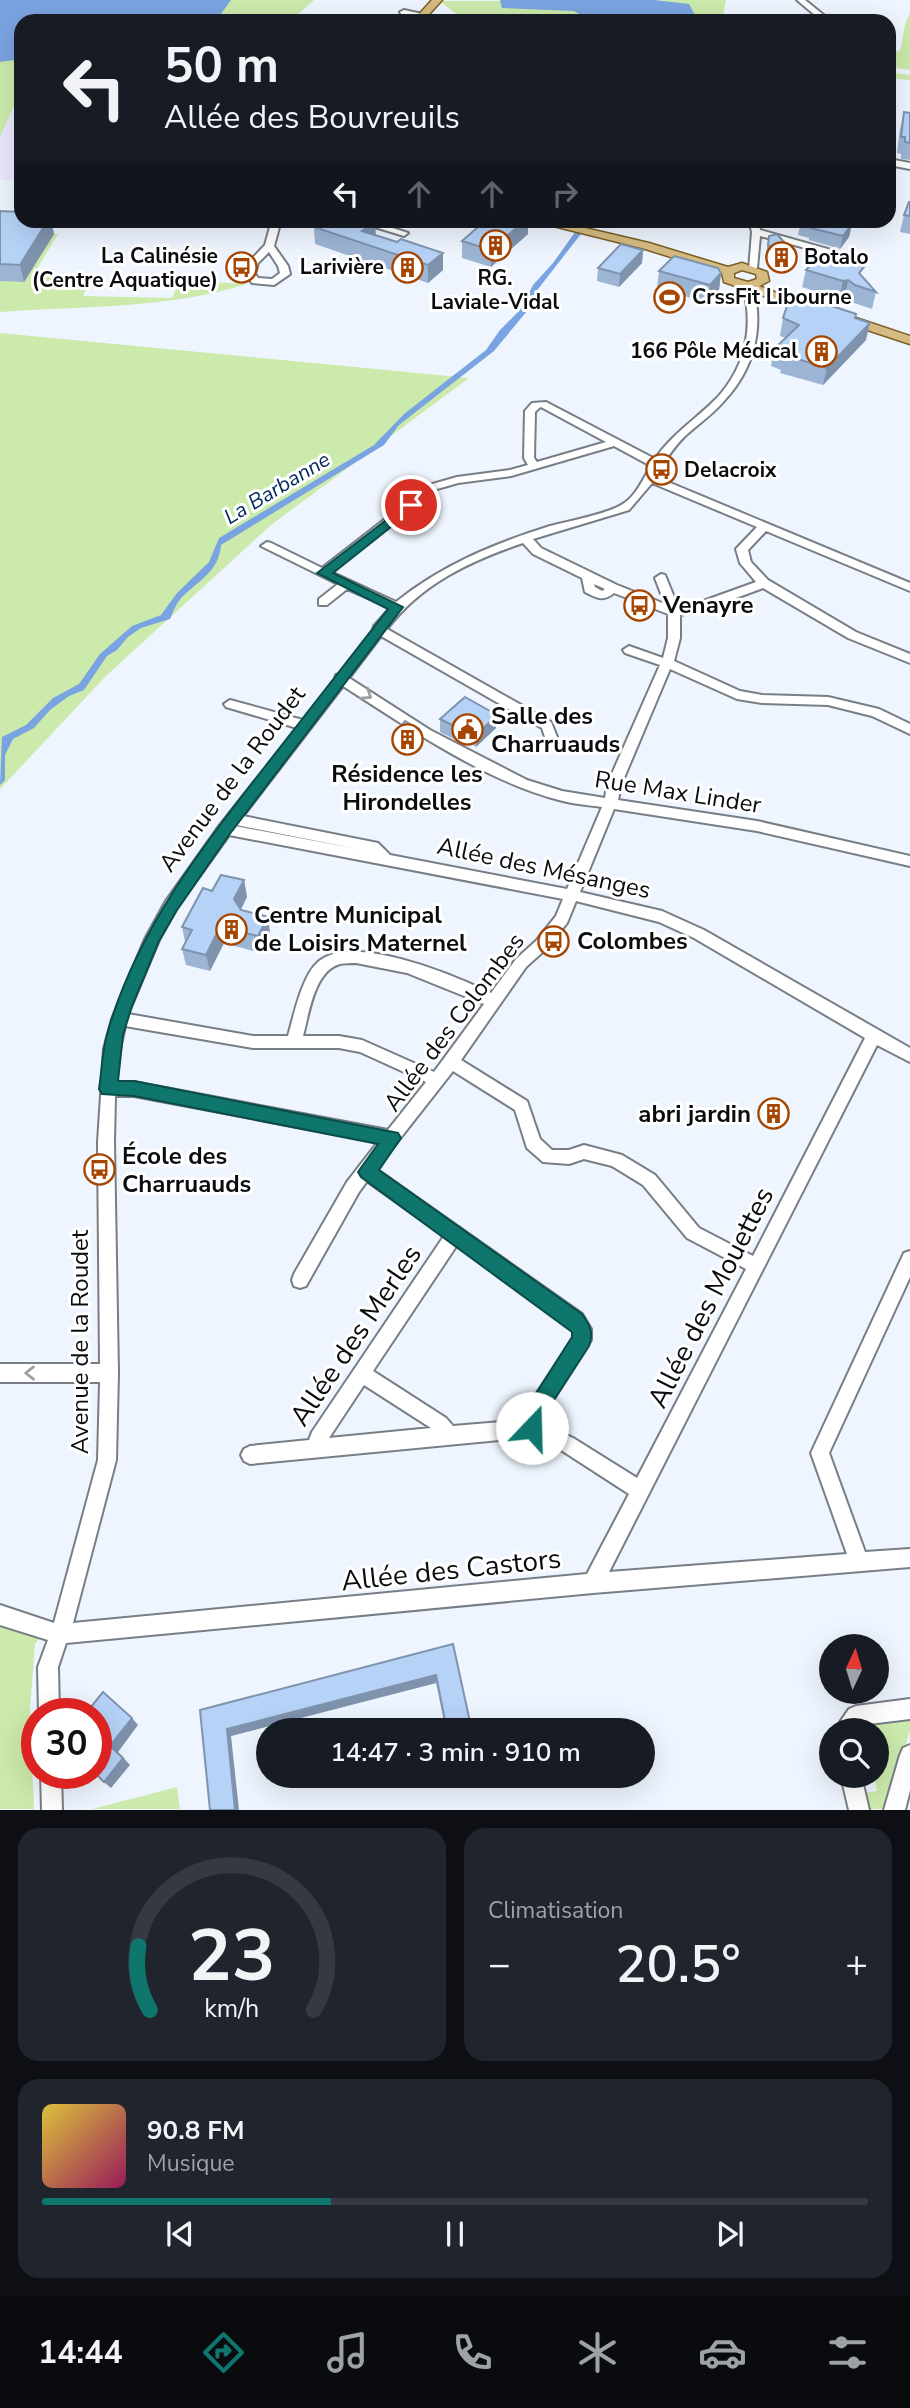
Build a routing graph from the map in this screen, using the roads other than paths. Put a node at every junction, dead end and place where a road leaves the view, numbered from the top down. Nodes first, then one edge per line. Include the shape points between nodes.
1 (437, 0) edge
2 (801, 0) edge
3 (409, 6) dead end
4 (409, 14) edge
5 (424, 14) edge
6 (818, 14) edge
7 (275, 228) edge
8 (386, 228) edge
9 (565, 228) edge
10 (755, 228) edge
11 (756, 232) junction
12 (404, 233) dead end
13 (269, 246) junction
14 (258, 257) junction
15 (277, 260) junction
16 (862, 260) dead end
17 (752, 268) junction
18 (728, 271) junction
19 (765, 290) junction
20 (750, 292) junction
21 (910, 340) edge
22 (616, 442) junction
23 (656, 464) junction
24 (534, 466) junction
25 (649, 478) junction
26 (764, 527) junction
27 (526, 539) junction
28 (267, 546) dead end
29 (323, 573) junction
30 (661, 578) dead end
31 (764, 583) junction
32 (346, 584) junction
33 (910, 587) edge
34 (323, 602) dead end
35 (397, 607) junction
36 (674, 612) junction
37 (378, 629) junction
38 (629, 650) dead end
39 (910, 659) edge
40 (668, 663) junction
41 (340, 678) junction
42 (230, 704) dead end
43 (304, 725) junction
44 (910, 729) edge
45 (551, 737) dead end
46 (611, 803) junction
47 (229, 824) junction
48 (908, 856) edge
49 (571, 895) junction
50 (493, 1001) junction
51 (119, 1019) junction
52 (874, 1036) junction
53 (294, 1042) junction
54 (910, 1056) edge
55 (451, 1062) junction
56 (437, 1080) junction
57 (108, 1089) junction
58 (392, 1138) junction
59 (368, 1172) junction
60 (454, 1235) junction
61 (910, 1259) edge
62 (756, 1266) junction
63 (300, 1280) dead end
64 (0, 1373) edge
65 (109, 1373) junction
66 (362, 1374) junction
67 (532, 1428) junction
68 (448, 1435) junction
69 (315, 1448) junction
70 (250, 1455) dead end
71 (640, 1491) junction
72 (910, 1558) edge
73 (859, 1562) junction
74 (593, 1583) junction
75 (0, 1615) edge
76 (60, 1634) junction
77 (49, 1698) edge
78 (910, 1709) edge
79 (854, 1718) edge
80 (910, 1755) edge
81 (854, 1788) edge
82 (51, 1789) edge
83 (52, 1810) edge
84 (859, 1810) edge
85 (894, 1810) edge

1 - 5 main road
2 - 6 street
3 - 4 street via 404,12
7 - 13 street
8 - 12 street
9 - 18 main road via 645,245
10 - 11 street
11 - 16 street
11 - 17 street
13 - 14 street
13 - 15 street
14 - 15 street
14 - 15 street via 251,277 263,283 282,278 286,271
17 - 18 main road
17 - 19 main road via 764,275
18 - 20 main road via 726,277 732,283
19 - 20 main road
19 - 21 main road
20 - 23 street, Avenue de la Roudet via 755,312 753,336 740,374
22 - 23 street
22 - 24 street
22 - 24 street via 547,404 536,405 530,411 529,458
23 - 25 street, Avenue de la Roudet
24 - 29 street via 433,487
25 - 26 street
25 - 27 street, Avenue de la Roudet via 639,498 625,508
26 - 31 street via 742,549 746,563
26 - 33 street
27 - 35 street, Avenue de la Roudet via 459,564 419,587
27 - 36 street via 537,551 589,576 589,589 603,596 613,588
28 - 29 street
29 - 32 street
30 - 36 street
31 - 36 street
31 - 39 street via 852,635
32 - 34 street
32 - 35 street
35 - 37 street, Avenue de la Roudet
36 - 40 street, Allée des Colombes
37 - 41 street, Avenue de la Roudet
37 - 45 street via 547,725
38 - 40 street
40 - 44 street via 737,695 828,701 875,712
40 - 46 street, Allée des Colombes via 614,785
41 - 43 street, Avenue de la Roudet
41 -> 46 street, Rue Max Linder via 426,733 522,783 561,796
42 - 43 street
43 - 47 street, Avenue de la Roudet
46 - 48 street, Rue Max Linder
46 - 49 street, Allée des Colombes
47 - 49 street, Allée des Mésanges via 368,858 384,857
47 - 51 street, Avenue de la Roudet via 171,905
49 - 50 street, Allée des Colombes via 562,919
49 - 52 street, Allée des Mésanges via 662,916
50 - 53 street via 430,974 367,958 340,958 324,965 319,974
50 - 55 street, Allée des Colombes
51 - 53 street via 253,1042
51 - 57 street, Avenue de la Roudet
52 - 54 street, Allée des Mésanges
52 - 62 street, Allée des Mouettes
53 - 56 street via 362,1046
55 - 56 street, Allée des Colombes
55 - 62 street via 522,1106 533,1143 549,1157 584,1152 615,1160 649,1180 693,1233
56 - 58 street, Allée des Colombes
57 - 58 street via 134,1089
57 - 65 street, Avenue de la Roudet
58 - 59 street, Allée des Colombes
59 - 60 street
59 - 63 street, Allée des Colombes via 353,1187
60 - 66 street, Allée des Merles
60 - 67 street via 576,1320 582,1329 582,1340 533,1414
61 - 73 street via 820,1453
62 - 71 street, Allée des Mouettes
65 -> 64 street
65 - 76 street, Avenue de la Roudet via 107,1460
66 - 68 street via 440,1424
66 - 69 street, Allée des Merles
67 - 68 street
67 - 71 street via 567,1444
68 - 69 street
69 - 70 street, Allée des Merles
71 - 74 street, Allée des Mouettes
72 - 73 street, Allée des Castors
73 - 74 street, Allée des Castors
74 - 76 street, Allée des Castors
75 - 76 street, Allée des Castors
76 - 77 street, Avenue de la Roudet via 48,1667
78 - 79 street
80 - 85 street
81 - 84 street
82 - 83 street

